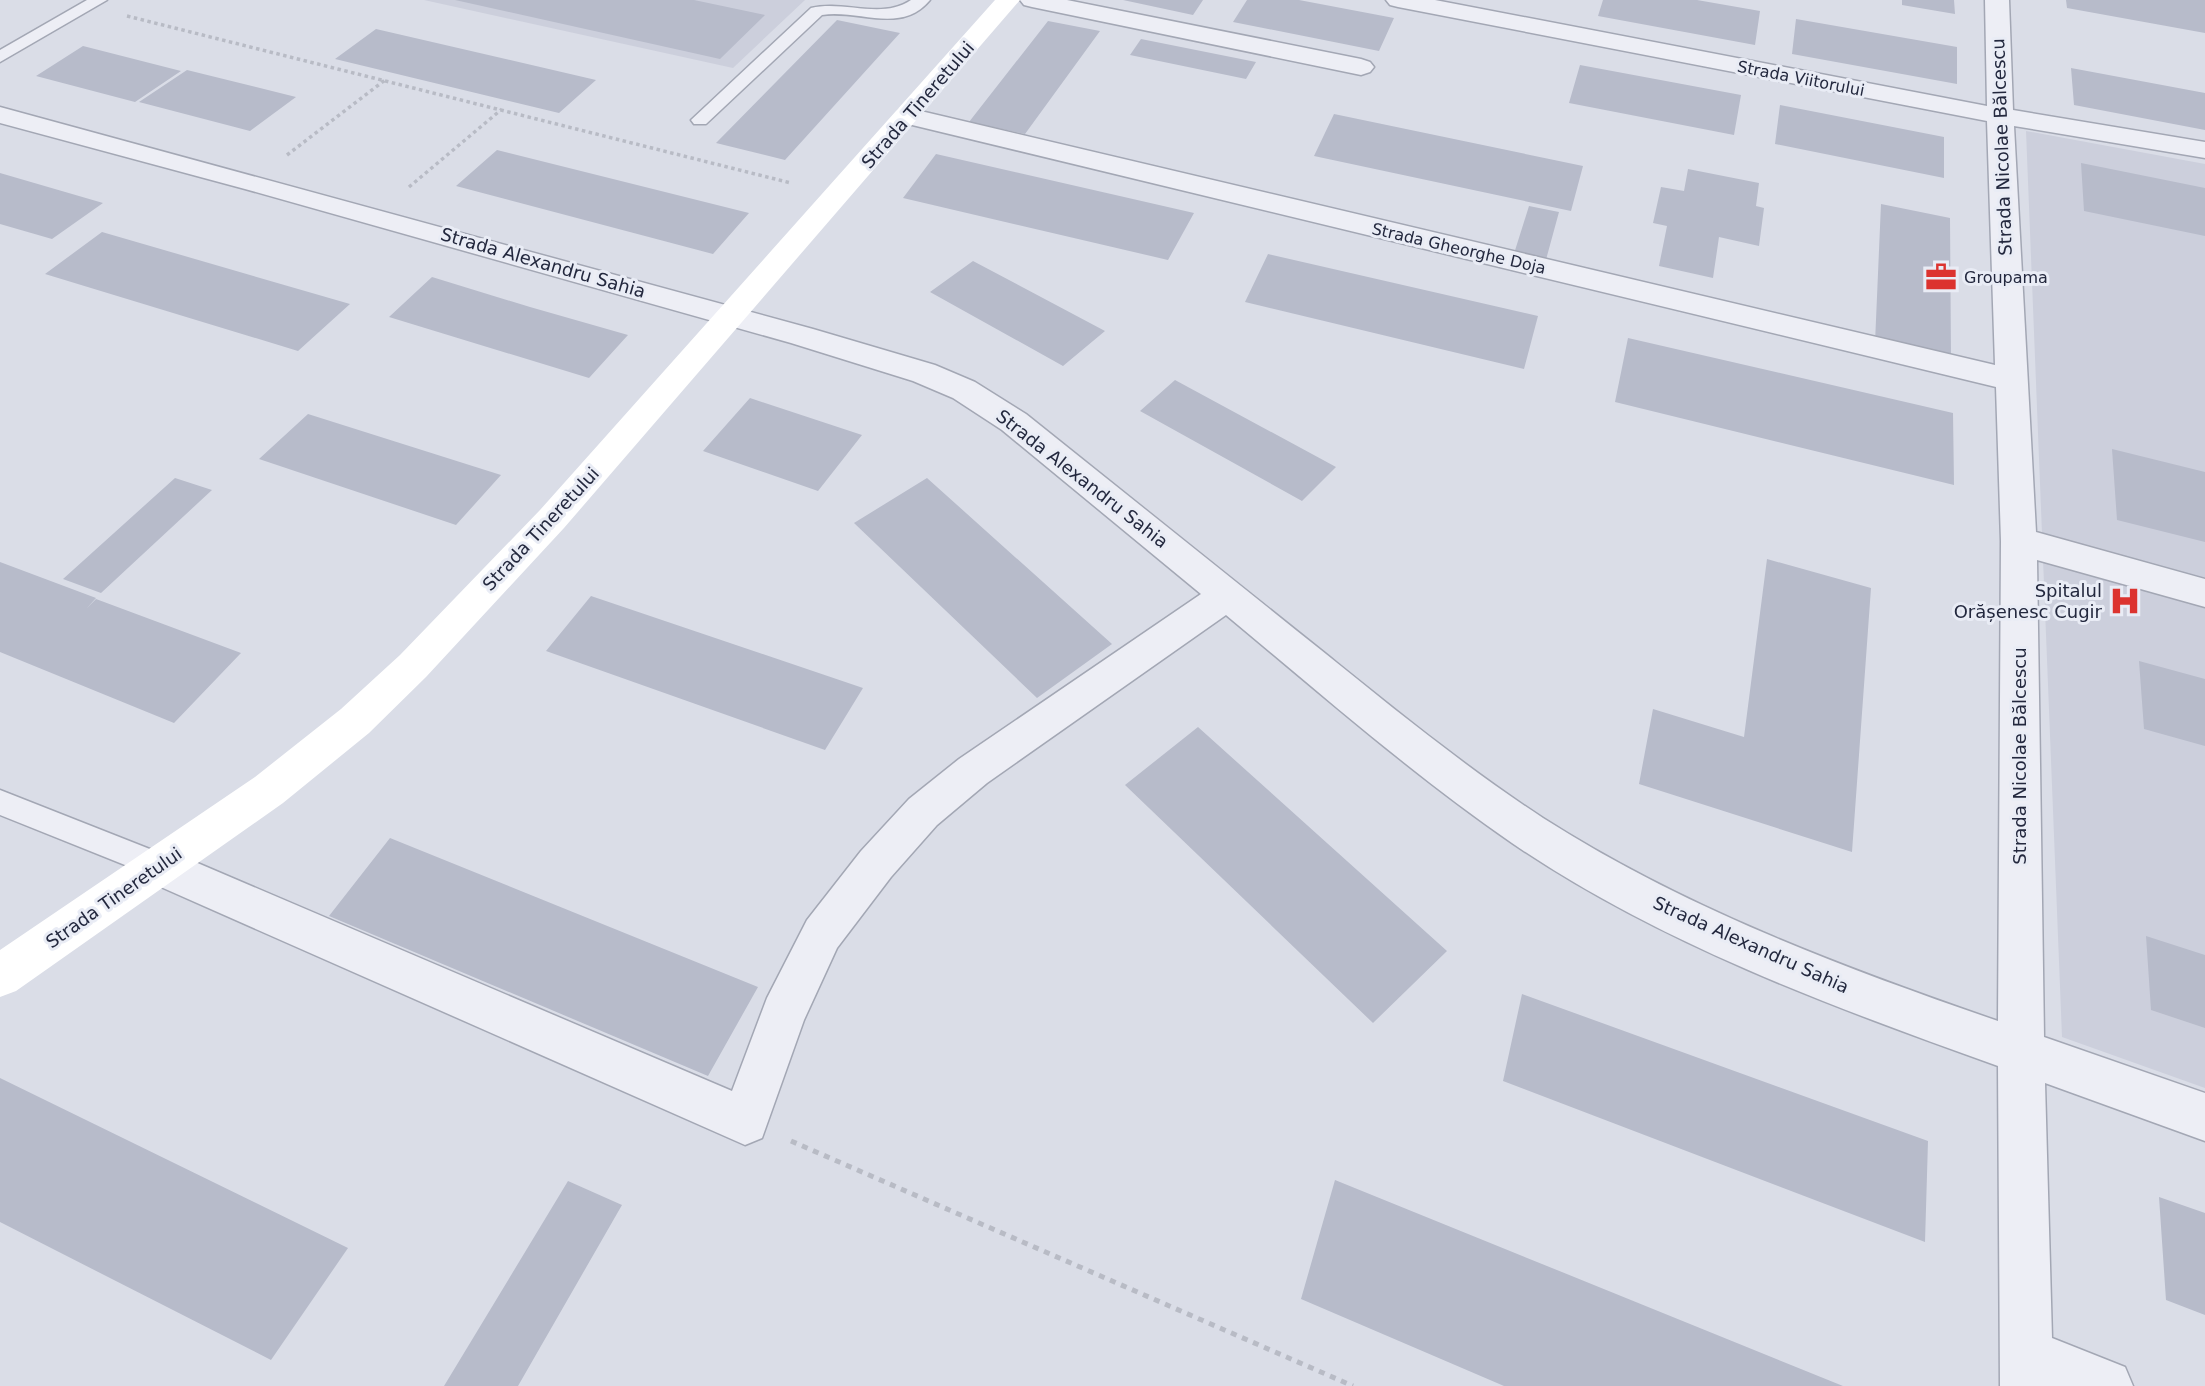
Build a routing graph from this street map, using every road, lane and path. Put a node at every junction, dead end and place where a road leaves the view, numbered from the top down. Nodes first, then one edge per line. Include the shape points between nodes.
1 (62, 0) edge
2 (922, 0) edge
3 (1008, 0) edge
4 (1032, 0) edge
5 (1398, 0) edge
6 (1997, 0) edge
7 (94, 3) edge
8 (0, 57) edge
9 (1361, 68) dead end
10 (385, 80) junction
11 (502, 109) junction
12 (0, 115) edge
13 (908, 116) junction
14 (2000, 116) junction
15 (700, 120) dead end
16 (2205, 150) edge
17 (278, 162) dead end
18 (802, 186) dead end
19 (401, 194) dead end
20 (732, 316) junction
21 (2011, 380) junction
22 (2019, 541) junction
23 (2205, 593) edge
24 (1227, 595) junction
25 (0, 802) edge
26 (160, 866) junction
27 (0, 976) edge
28 (2021, 1051) junction
29 (2205, 1116) edge
30 (746, 1121) junction
31 (2027, 1370) edge
32 (1353, 1386) edge
33 (2106, 1386) edge

1 - 7 lane
2 - 15 lane via 906,12 893,14 829,4
3 - 13 street, Strada Tineretului
4 - 9 street
5 - 14 street, Strada Viitorului
6 - 14 street, Strada Nicolae Bălcescu
7 - 8 lane
7 - 10 path
10 - 11 path
10 - 17 path
11 - 18 path
11 - 19 path
12 - 20 street, Strada Alexandru Sahia
13 - 20 street, Strada Tineretului
13 - 21 street, Strada Gheorghe Doja
14 - 16 street, Strada Viitorului
14 - 21 street, Strada Nicolae Bălcescu
20 - 24 street, Strada Alexandru Sahia via 886,360 964,390 1014,422
20 - 26 street, Strada Tineretului via 552,519 413,666 355,721 269,790
21 - 22 street, Strada Nicolae Bălcescu
22 - 23 street
22 - 28 street, Strada Nicolae Bălcescu
24 - 28 street, Strada Alexandru Sahia via 1442,770 1604,876 1690,922 1787,965
24 - 30 street via 972,771 923,812 822,934 783,1014
25 - 26 lane
26 - 27 street, Strada Tineretului
26 - 30 street
28 - 29 street, Strada Alexandru Sahia
28 - 31 street, Strada Nicolae Bălcescu
30 - 32 path
31 - 33 street

